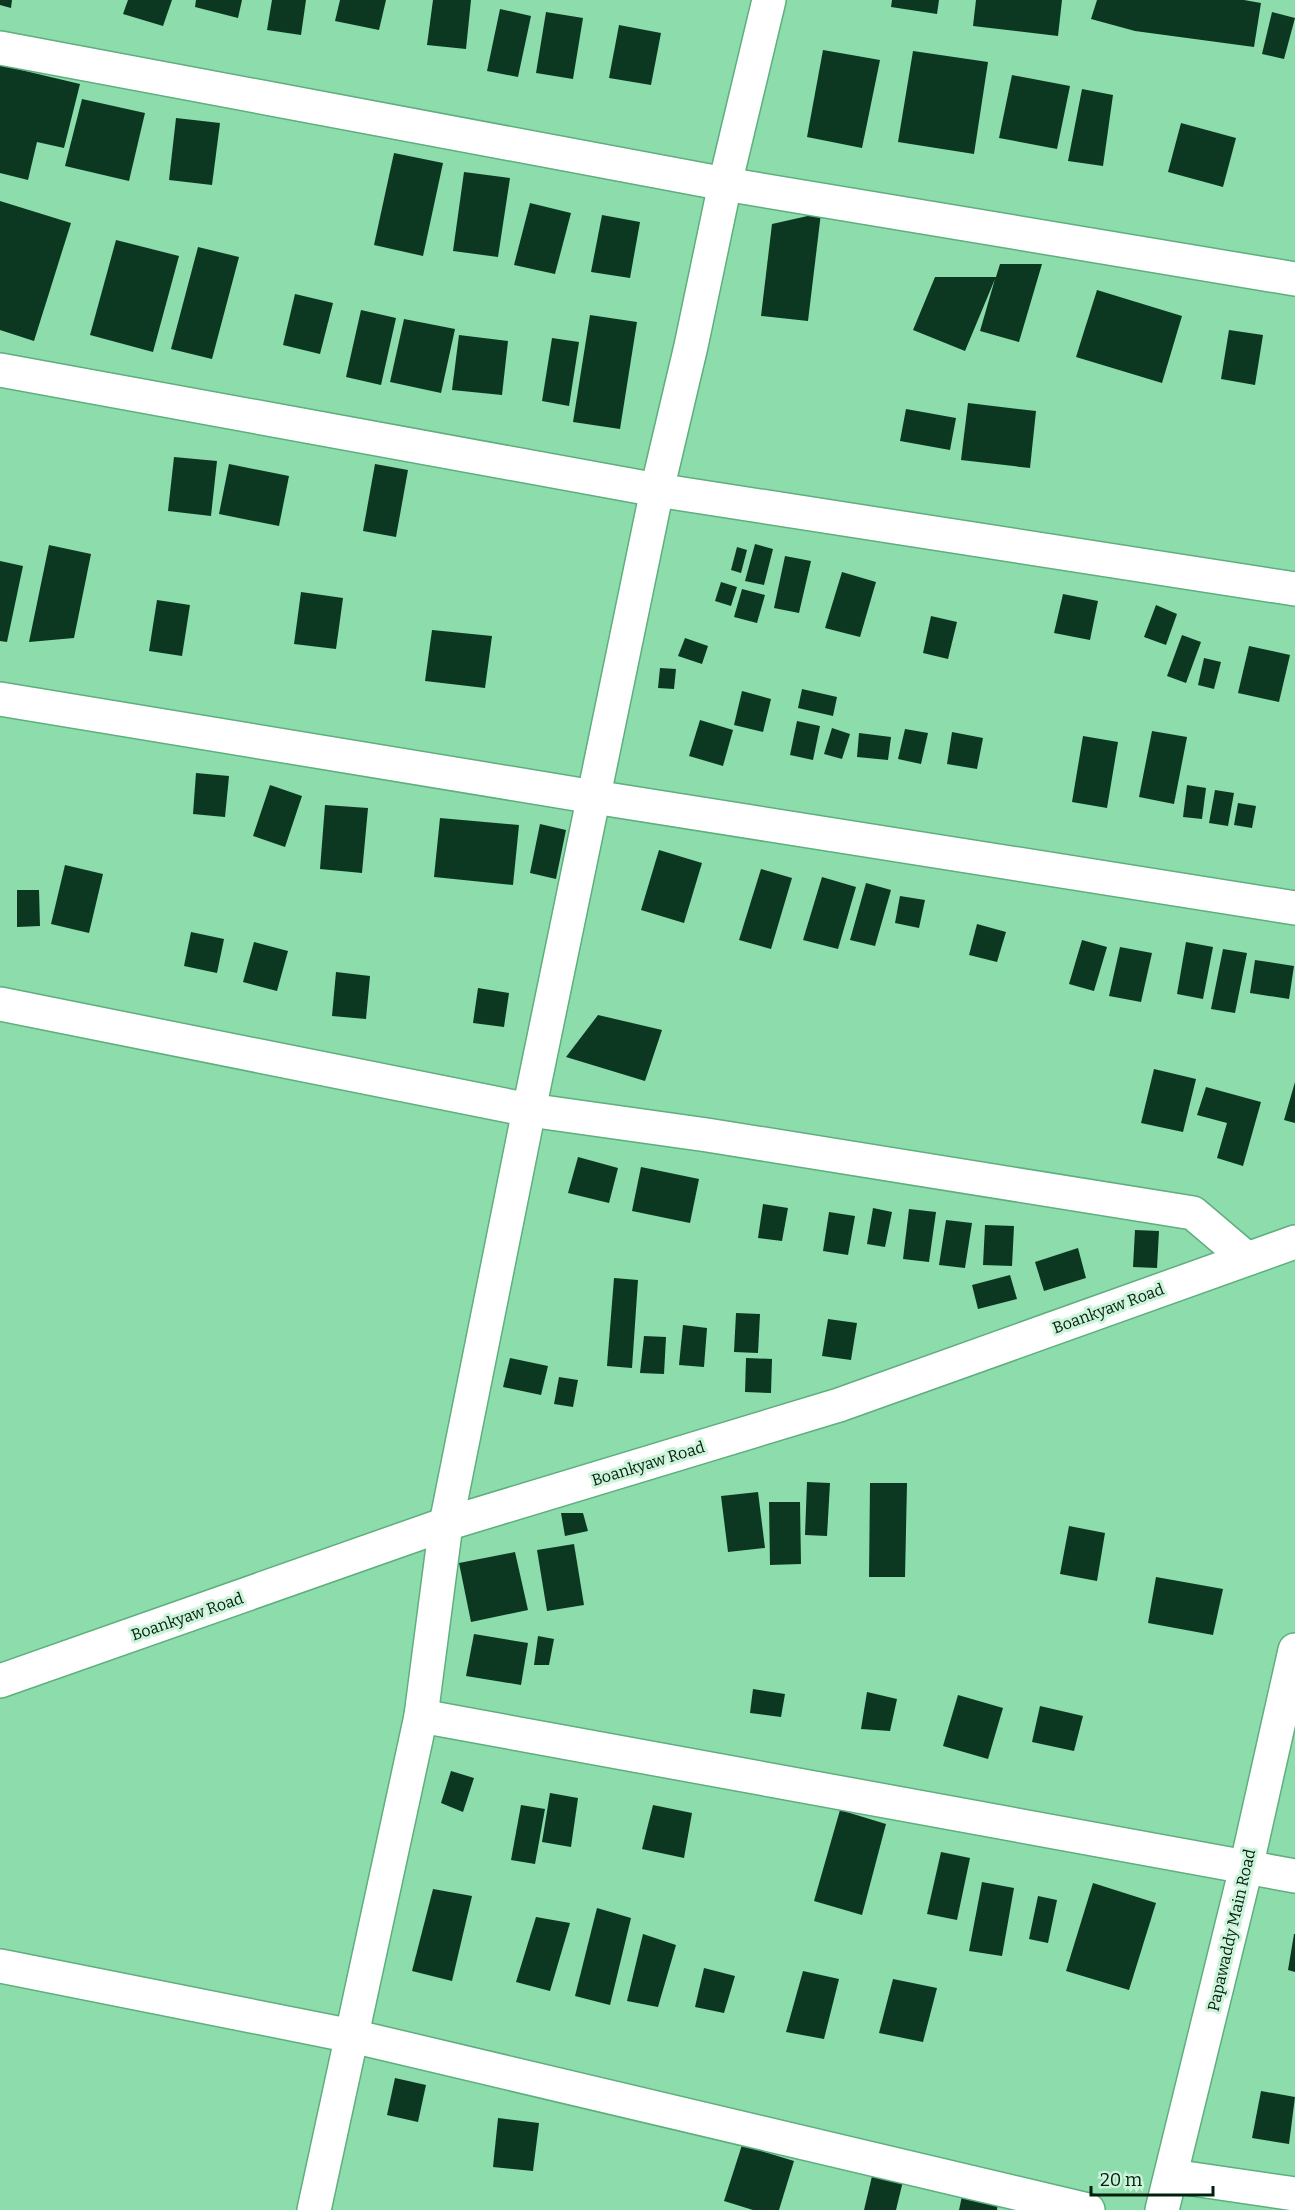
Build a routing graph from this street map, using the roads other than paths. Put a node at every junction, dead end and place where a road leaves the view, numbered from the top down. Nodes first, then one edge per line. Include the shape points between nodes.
1 (769, 0) edge
2 (0, 48) edge
3 (724, 184) junction
4 (1295, 279) edge
5 (0, 370) edge
6 (657, 490) junction
7 (1295, 589) edge
8 (0, 699) edge
9 (594, 797) junction
10 (1295, 908) edge
11 (0, 1004) edge
12 (529, 1110) junction
13 (1295, 1242) edge
14 (1246, 1258) junction
15 (446, 1524) junction
16 (1295, 1650) edge
17 (0, 1681) edge
18 (421, 1716) junction
19 (1246, 1868) junction
20 (1295, 1876) edge
21 (0, 1966) edge
22 (352, 2036) junction
23 (1172, 2176) junction
24 (1295, 2194) edge
25 (314, 2210) edge
26 (1088, 2210) edge
27 (1162, 2210) edge

1 - 3 street
2 - 3 street
3 - 4 street
3 - 6 street
5 - 6 street
6 - 7 street
6 - 9 street
8 - 9 street
9 - 10 street
9 - 12 street
11 - 12 street
12 - 14 street via 1193,1214
12 - 15 street
13 - 14 street, Boankyaw Road
14 - 15 street, Boankyaw Road via 839,1405
15 - 17 street, Boankyaw Road
15 - 18 street
16 - 19 street, Papawaddy Main Road
18 - 19 street
18 - 22 street
19 - 20 street
19 - 23 street, Papawaddy Main Road
21 - 22 street
22 - 25 street
22 - 26 street
23 - 24 street
23 - 27 street, Papawaddy Main Road

